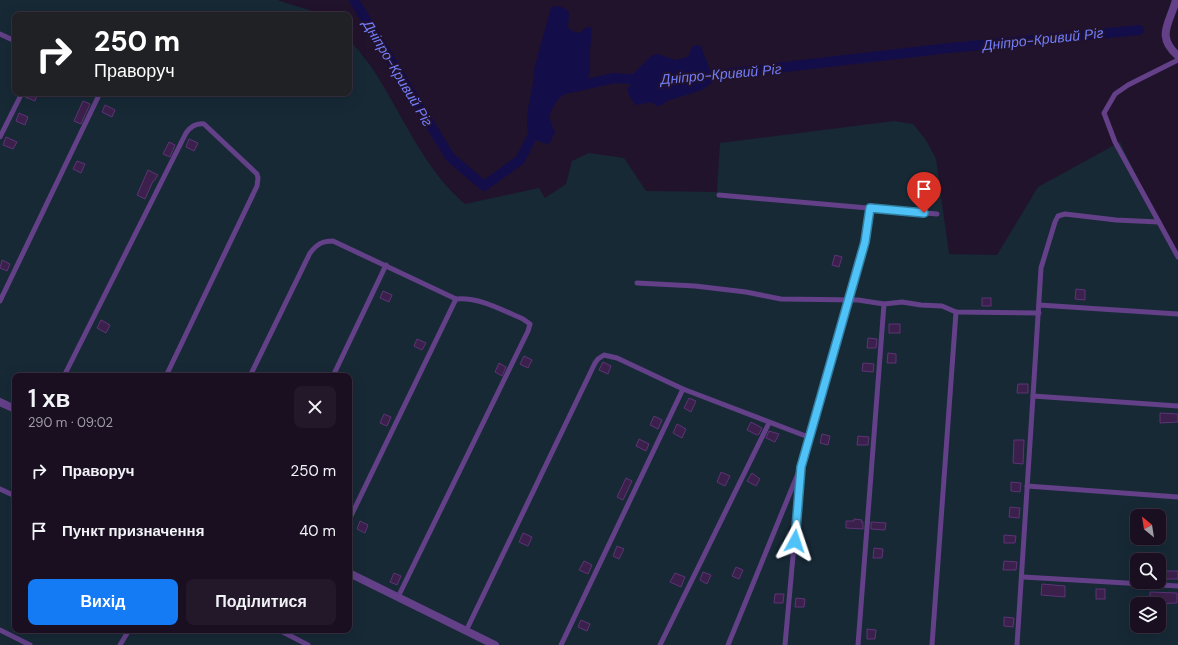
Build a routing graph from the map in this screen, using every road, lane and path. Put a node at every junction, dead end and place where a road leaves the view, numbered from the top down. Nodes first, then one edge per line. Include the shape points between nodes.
1 (1176, 0) edge
2 (0, 34) edge
3 (12, 40) edge
4 (1178, 56) edge
5 (1178, 60) edge
6 (20, 96) edge
7 (99, 96) edge
8 (0, 137) edge
9 (720, 195) dead end
10 (870, 208) junction
11 (937, 214) dead end
12 (1159, 222) junction
13 (1178, 257) edge
14 (386, 265) junction
15 (637, 283) dead end
16 (456, 299) junction
17 (849, 300) junction
18 (0, 301) edge
19 (884, 304) junction
20 (1039, 305) junction
21 (956, 312) junction
22 (1039, 313) junction
23 (1178, 314) edge
24 (66, 373) edge
25 (167, 373) edge
26 (251, 373) edge
27 (334, 373) edge
28 (683, 389) junction
29 (1033, 396) junction
30 (0, 402) edge
31 (1178, 406) edge
32 (12, 408) edge
33 (769, 423) junction
34 (811, 438) junction
35 (801, 467) junction
36 (1027, 486) junction
37 (0, 489) edge
38 (12, 495) edge
39 (1178, 497) edge
40 (352, 514) edge
41 (352, 574) edge
42 (1022, 577) junction
43 (1178, 586) edge
44 (398, 597) junction
45 (0, 630) edge
46 (466, 631) junction
47 (128, 633) edge
48 (285, 633) edge
49 (30, 645) edge
50 (120, 645) edge
51 (308, 645) edge
52 (495, 645) edge
53 (560, 645) edge
54 (660, 645) edge
55 (728, 645) edge
56 (785, 645) edge
57 (858, 645) edge
58 (932, 645) edge
59 (1017, 645) edge

1 - 4 street via 1165,35 1167,44
2 - 3 lane
5 - 12 lane via 1115,94 1104,113 1115,142
6 - 8 lane
7 - 18 lane
9 - 10 lane
10 - 11 lane
10 - 17 lane via 865,242
12 - 13 lane
12 - 20 lane via 1065,214 1058,216 1041,268
14 - 16 lane
14 - 26 lane via 333,241 324,241 316,245 310,252
14 - 27 lane
15 - 17 lane via 695,286 781,299
16 - 40 lane
16 - 44 lane via 477,300 523,319 530,324 530,328
17 - 19 lane
17 - 34 lane
19 - 21 lane via 902,302 942,306
19 - 57 lane
20 - 22 lane
20 - 23 lane
21 - 22 lane
21 - 58 lane
22 - 29 lane
24 - 25 lane via 186,133 191,126 199,123 204,124 258,178
28 - 33 lane
28 - 46 lane via 617,358 604,355 598,359
28 - 53 lane
29 - 31 lane
29 - 36 lane
30 - 32 street
33 - 34 lane
33 - 54 lane
34 - 35 lane
35 - 55 lane
35 - 56 lane
36 - 39 lane
36 - 42 lane
37 - 38 lane
41 - 44 street
42 - 43 lane
42 - 59 lane
44 - 46 street
45 - 49 lane
46 - 52 street
47 - 50 lane
48 - 51 lane

